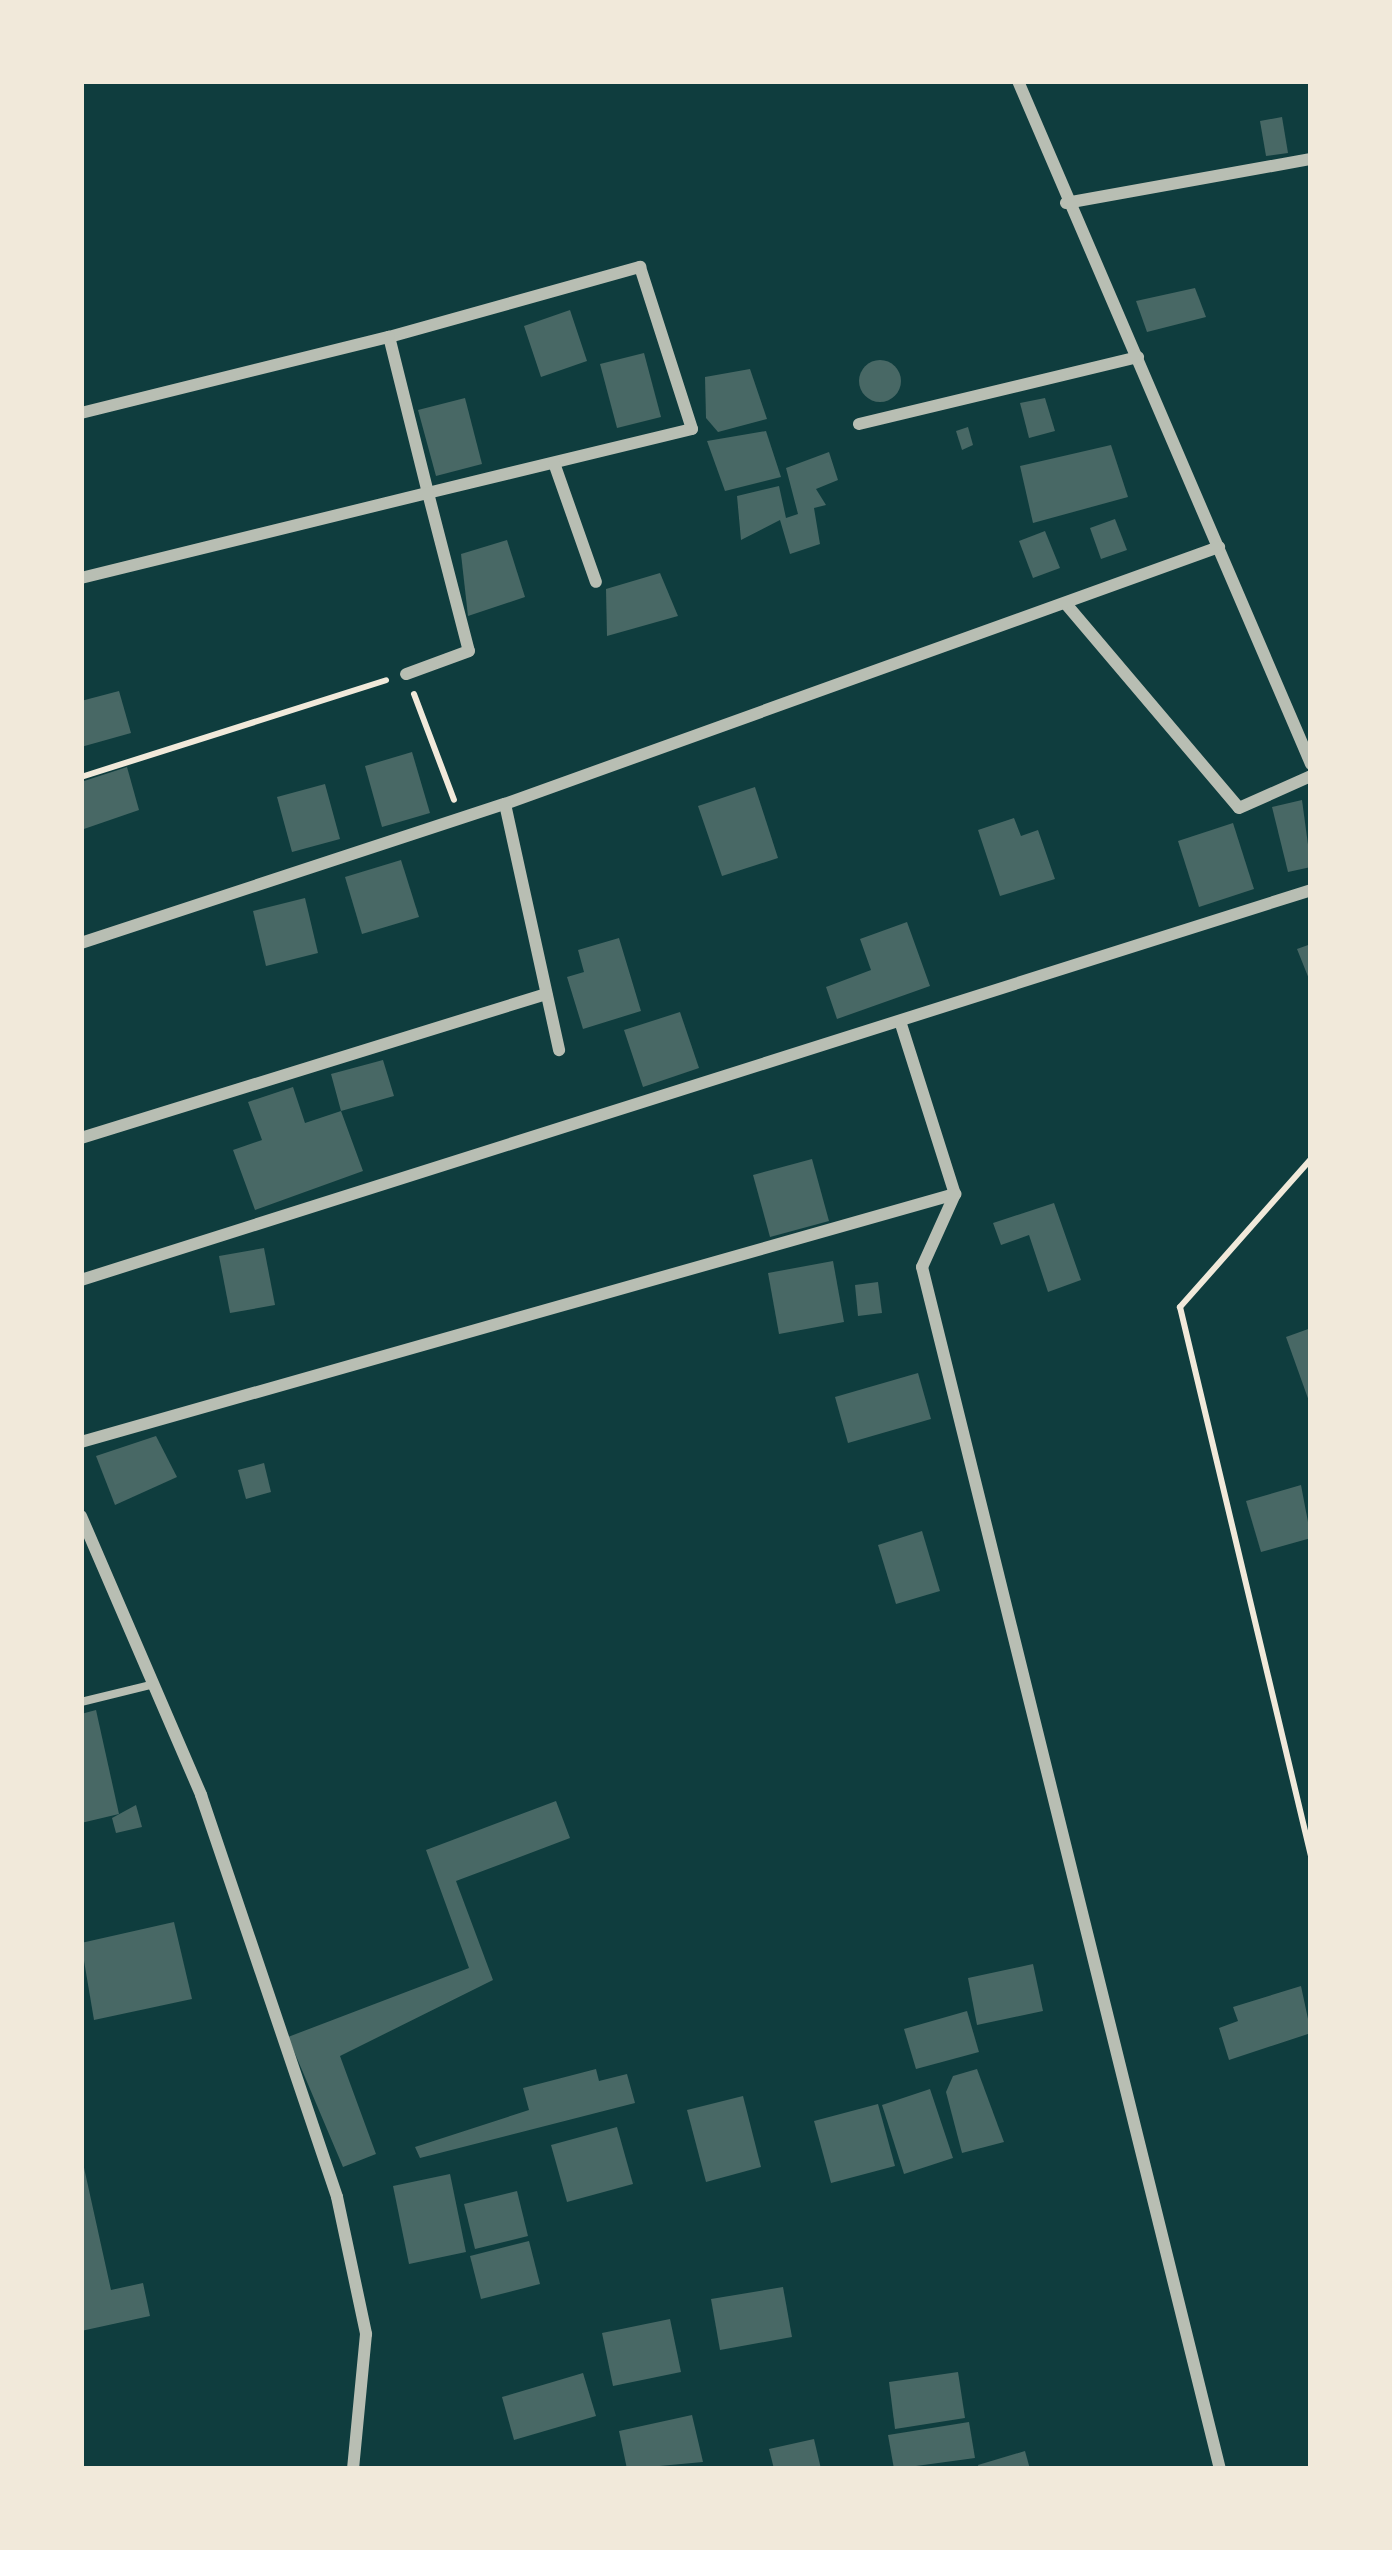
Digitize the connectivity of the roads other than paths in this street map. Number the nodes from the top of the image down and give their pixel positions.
1 (1018, 81) edge
2 (1311, 159) edge
3 (1066, 203) junction
4 (389, 337) junction
5 (1138, 357) junction
6 (81, 413) edge
7 (859, 424) dead end
8 (554, 463) junction
9 (428, 493) junction
10 (1219, 547) junction
11 (81, 578) edge
12 (596, 582) dead end
13 (1066, 604) junction
14 (406, 674) road end
15 (1311, 764) edge
16 (1311, 776) edge
17 (505, 804) junction
18 (1311, 890) edge
19 (81, 943) edge
20 (546, 994) junction
21 (900, 1021) junction
22 (559, 1050) dead end
23 (81, 1138) edge
24 (955, 1194) junction
25 (81, 1280) edge
26 (81, 1442) edge
27 (81, 1516) edge
28 (150, 1685) junction
29 (81, 1702) edge
30 (353, 2469) edge
31 (1220, 2469) edge

1 - 3 street
2 - 3 street
3 - 5 street
4 - 6 street
4 - 8 street
4 - 9 street
5 - 7 street
5 - 10 street
8 - 9 street
8 - 12 street
9 - 11 street
9 - 14 street
10 - 13 street
10 - 15 street
13 - 16 street
13 - 17 street
17 - 19 street
17 - 20 street
18 - 21 street
20 - 22 street
20 - 23 street
21 - 24 street
21 - 25 street
24 - 26 street
24 - 31 street
27 - 28 street
28 - 29 lane
28 - 30 street

